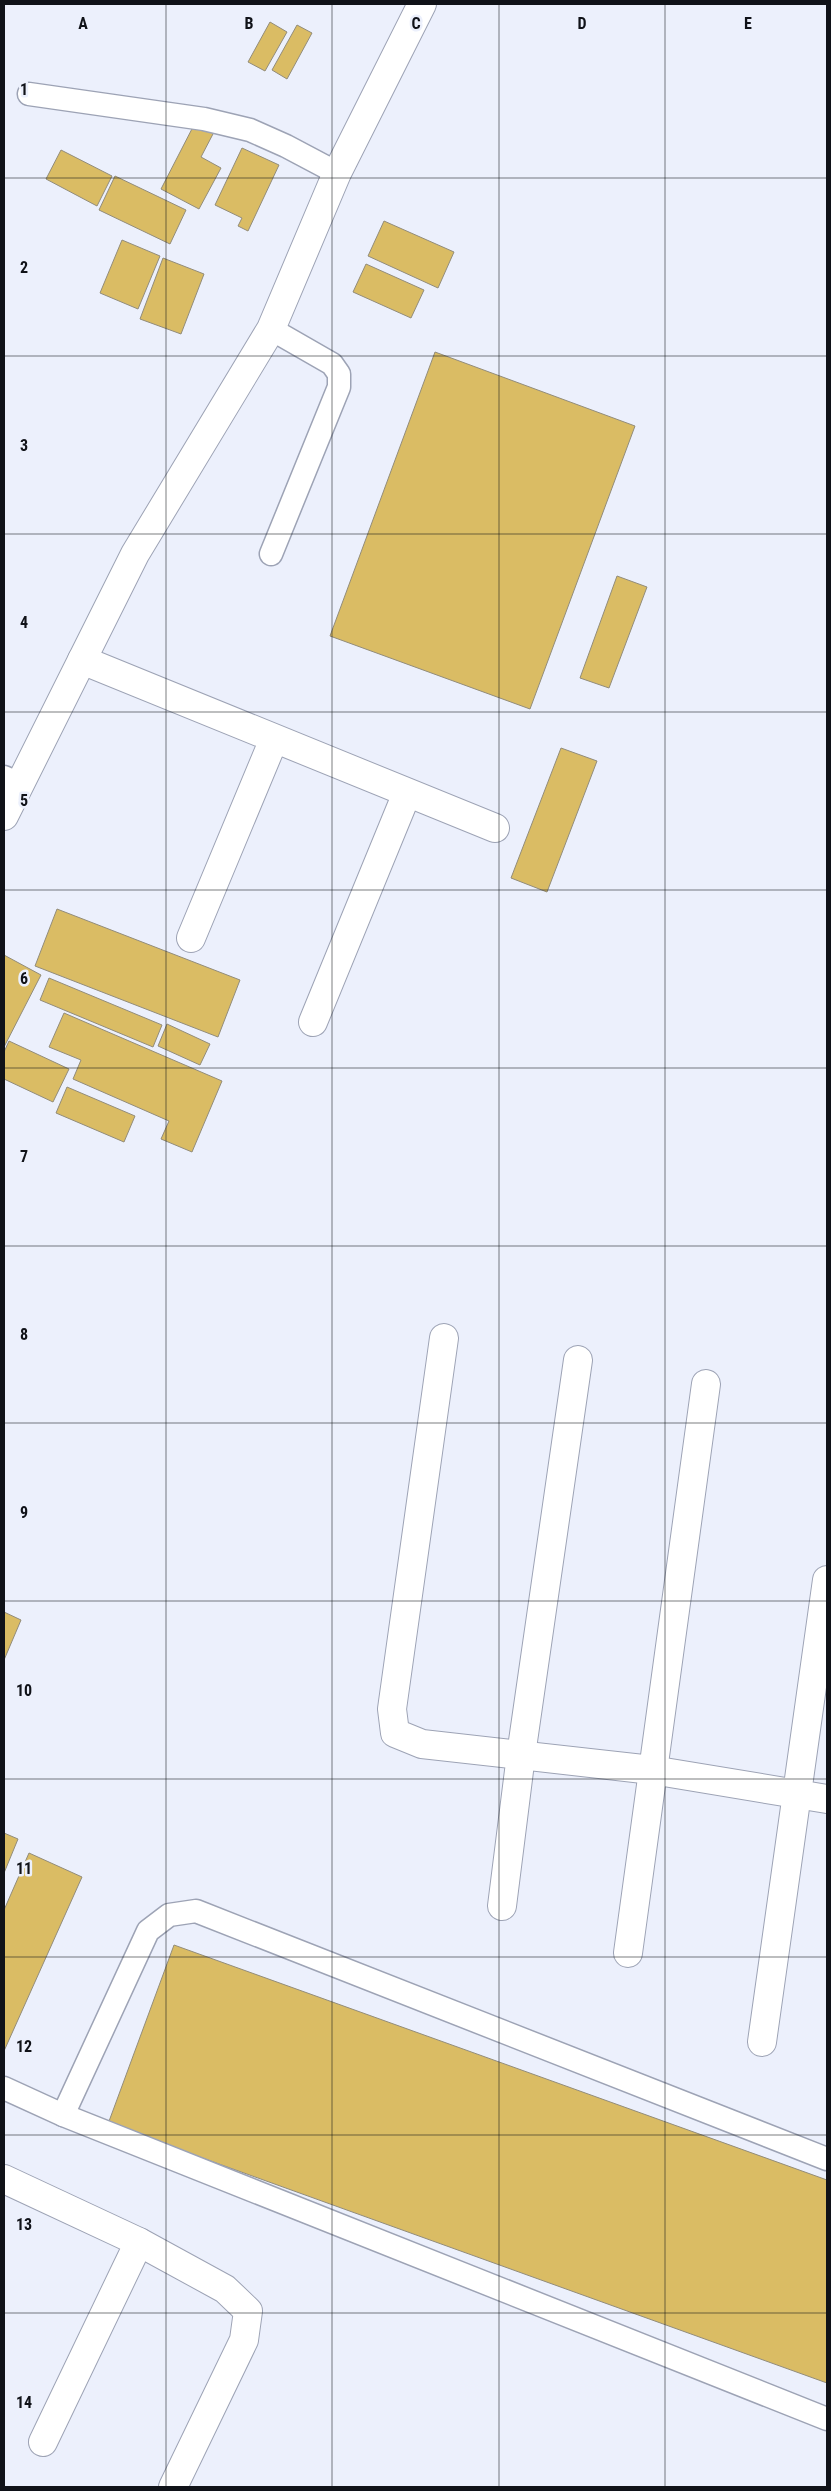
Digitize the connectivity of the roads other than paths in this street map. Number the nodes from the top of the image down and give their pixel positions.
1 (422, 4) edge
2 (29, 94) dead end
3 (337, 173) junction
4 (271, 329) junction
5 (271, 554) dead end
6 (82, 660) junction
7 (274, 739) junction
8 (12, 780) edge
9 (407, 793) junction
10 (4, 816) edge
11 (495, 828) dead end
12 (191, 938) dead end
13 (313, 1022) dead end
14 (444, 1338) dead end
15 (578, 1360) dead end
16 (706, 1384) dead end
17 (827, 1580) edge
18 (521, 1755) junction
19 (652, 1770) junction
20 (797, 1794) junction
21 (827, 1798) edge
22 (502, 1906) dead end
23 (628, 1953) dead end
24 (762, 2042) dead end
25 (4, 2088) edge
26 (63, 2115) junction
27 (827, 2158) edge
28 (6, 2187) edge
29 (138, 2242) junction
30 (827, 2419) edge
31 (42, 2442) dead end
32 (173, 2487) edge

1 - 3 street
2 - 3 lane
3 - 4 street
4 - 5 lane
4 - 6 street
6 - 7 street
6 - 8 street
7 - 9 street
7 - 12 street
8 - 10 street
9 - 11 street
9 - 13 street
14 - 18 street
15 - 18 street
16 - 19 street
17 - 20 street
18 - 19 street
18 - 22 street
19 - 20 street
19 - 23 street
20 - 21 street
20 - 24 street
25 - 26 lane
26 - 27 lane
26 - 30 lane
28 - 29 street
29 - 31 street
29 - 32 street

